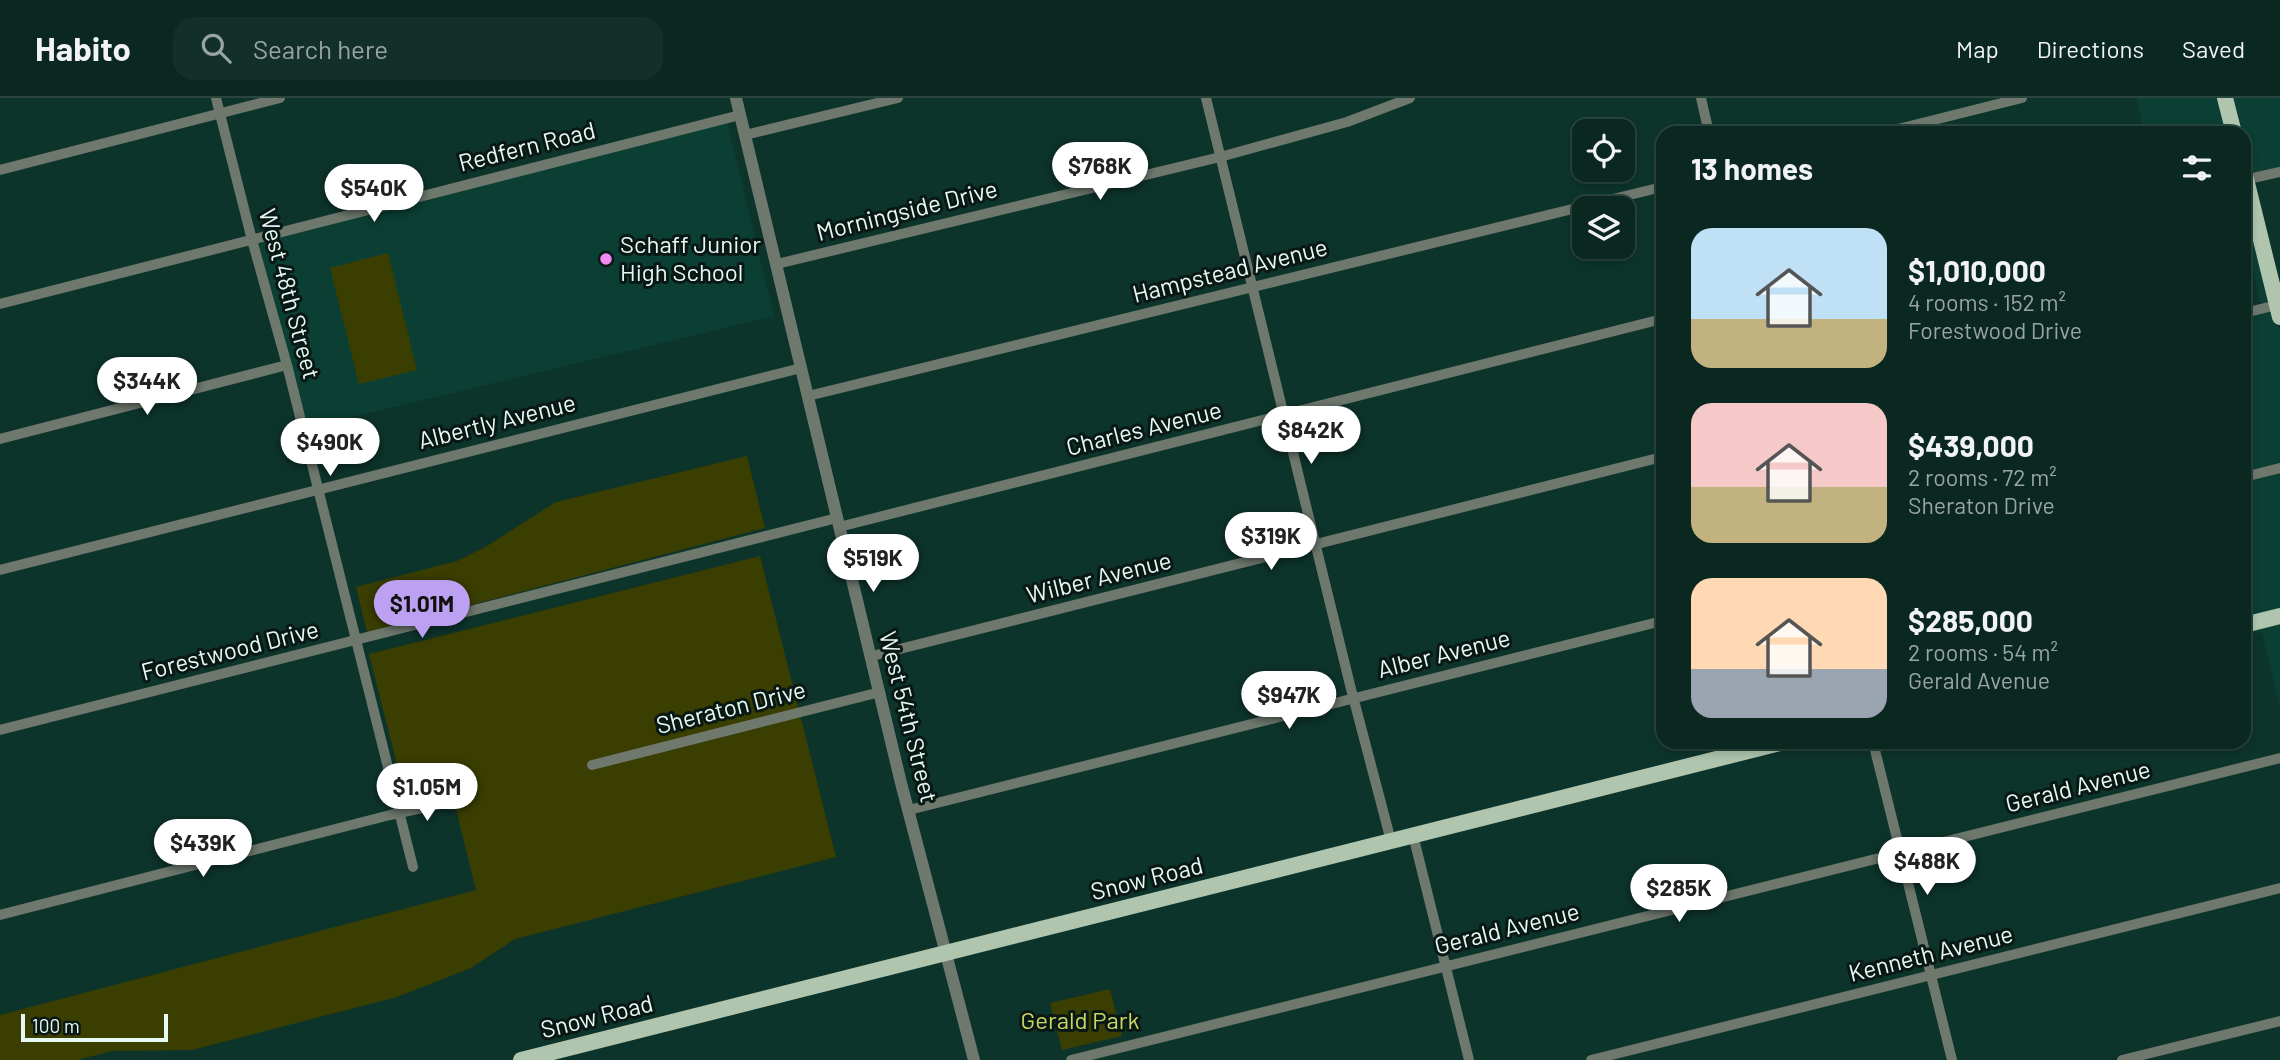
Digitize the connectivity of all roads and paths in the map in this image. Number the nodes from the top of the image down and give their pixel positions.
1 (216, 98) edge
2 (280, 98) edge
3 (736, 98) edge
4 (898, 98) edge
5 (1206, 98) edge
6 (1410, 98) edge
7 (1701, 98) edge
8 (2022, 98) edge
9 (2225, 98) edge
10 (220, 113) junction
11 (740, 115) junction
12 (1707, 126) edge
13 (1910, 126) edge
14 (2232, 126) edge
15 (745, 135) junction
16 (1220, 157) junction
17 (0, 170) edge
18 (2280, 172) edge
19 (2251, 176) edge
20 (1656, 188) edge
21 (2251, 204) edge
22 (252, 240) junction
23 (777, 264) junction
24 (1253, 286) junction
25 (0, 304) edge
26 (2279, 311) edge
27 (2251, 313) edge
28 (1656, 321) edge
29 (286, 365) junction
30 (801, 368) junction
31 (808, 396) junction
32 (1283, 415) junction
33 (0, 439) edge
34 (1656, 459) edge
35 (2280, 468) edge
36 (2251, 475) edge
37 (317, 489) junction
38 (838, 522) junction
39 (1315, 545) junction
40 (0, 570) edge
41 (2280, 616) edge
42 (1656, 623) edge
43 (2251, 623) edge
44 (355, 641) junction
45 (872, 656) junction
46 (880, 692) junction
47 (1354, 699) junction
48 (0, 730) edge
49 (1756, 749) edge
50 (1875, 749) edge
51 (2280, 758) edge
52 (593, 765) dead end
53 (449, 802) dead end
54 (909, 810) junction
55 (398, 813) junction
56 (1413, 835) junction
57 (1391, 841) junction
58 (1900, 853) junction
59 (413, 867) dead end
60 (2280, 888) edge
61 (0, 915) edge
62 (947, 953) junction
63 (1446, 966) junction
64 (1931, 975) junction
65 (2280, 1021) edge
66 (521, 1060) edge
67 (974, 1060) edge
68 (1070, 1060) edge
69 (1469, 1060) edge
70 (1591, 1060) edge
71 (1952, 1060) edge
72 (2122, 1060) edge

1 - 10 street, West 48th Street
2 - 10 street
3 - 11 street, West 54th Street
4 - 15 street
5 - 16 street
6 - 16 street, Morningside Drive
7 - 12 street
8 - 13 street
9 - 14 main road
10 - 17 street
10 - 22 street, West 48th Street
11 - 15 street, West 54th Street
11 - 22 street, Redfern Road
15 - 23 street, West 54th Street
16 - 23 street, Morningside Drive
16 - 24 street
18 - 19 street
20 - 24 street, Hampstead Avenue
21 - 26 main road
22 - 25 street, Redfern Road
22 - 29 street, West 48th Street
23 - 30 street, West 54th Street
24 - 31 street, Hampstead Avenue
24 - 32 street
26 - 27 street
28 - 32 street, Charles Avenue
29 - 33 street
29 - 37 street, West 48th Street
30 - 31 street, West 54th Street
30 - 37 street, Albertly Avenue
31 - 38 street, West 54th Street
32 - 38 street, Charles Avenue
32 - 39 street
34 - 39 street, Wilber Avenue
35 - 36 street
37 - 40 street, Albertly Avenue
37 - 44 street, West 48th Street
38 - 44 street, Forestwood Drive
38 - 45 street, West 54th Street
39 - 45 street, Wilber Avenue
39 - 47 street
41 - 43 main road
42 - 47 street, Alber Avenue
44 - 48 street, Forestwood Drive
44 - 55 street, West 48th Street
45 - 46 street, West 54th Street
46 - 52 street, Sheraton Drive
46 - 54 street, West 54th Street
47 - 54 street, Alber Avenue
47 - 57 street
49 - 56 main road, Snow Road
50 - 58 street
51 - 58 street, Gerald Avenue
53 - 55 street
54 - 62 street, West 54th Street
55 - 59 street, West 48th Street
55 - 61 street
56 - 57 main road, Snow Road
56 - 63 street
57 - 62 main road, Snow Road
58 - 63 street, Gerald Avenue
58 - 64 street
60 - 64 street, Kenneth Avenue
62 - 66 main road, Snow Road
62 - 67 street, West 54th Street
63 - 68 street, Gerald Avenue
63 - 69 street
64 - 70 street, Kenneth Avenue
64 - 71 street
65 - 72 street

